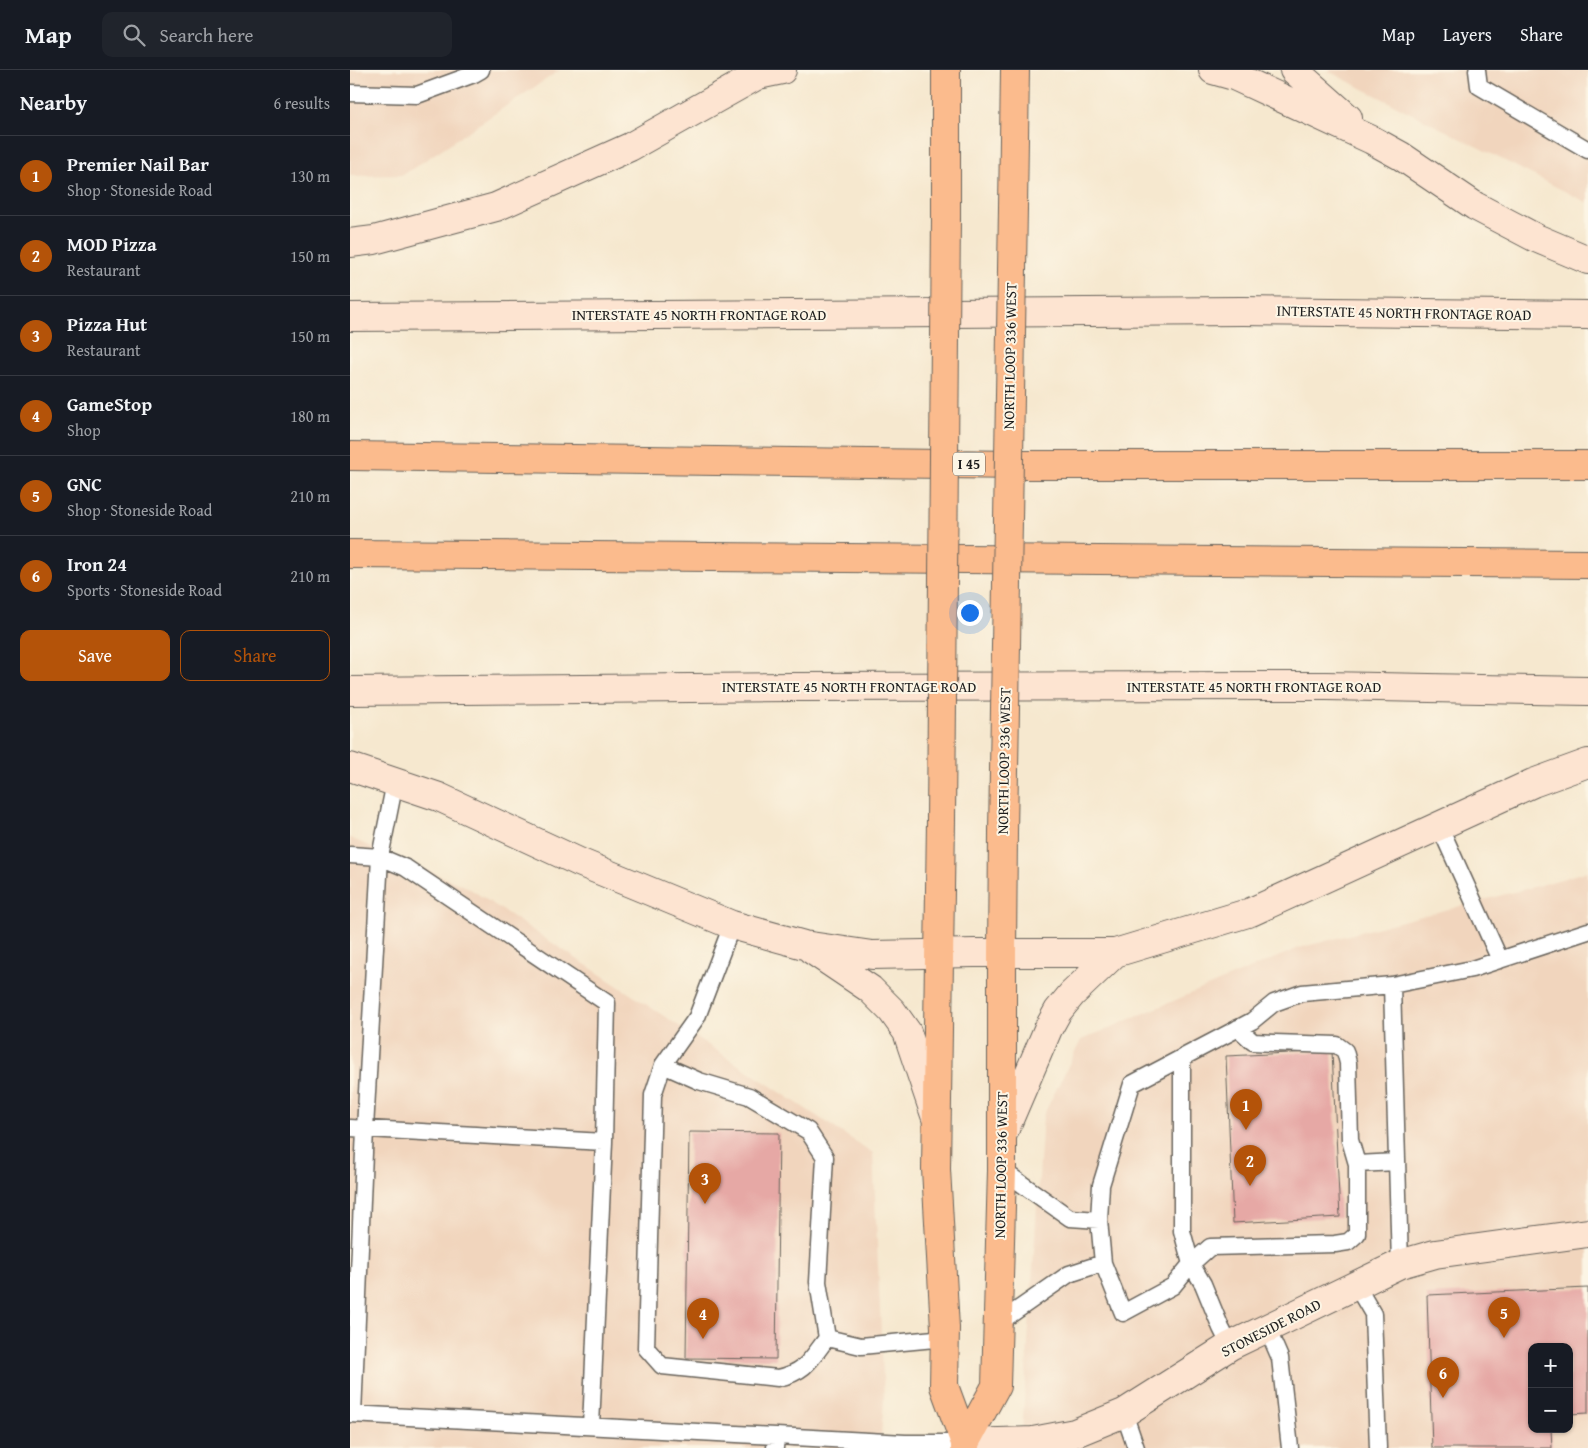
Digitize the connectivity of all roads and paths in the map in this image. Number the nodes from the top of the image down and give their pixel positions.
1 (481, 70) edge
2 (946, 70) edge
3 (1015, 70) edge
4 (1213, 70) edge
5 (1294, 70) edge
6 (1477, 70) edge
7 (769, 72) edge
8 (350, 93) edge
9 (1372, 140) junction
10 (1588, 150) edge
11 (350, 243) edge
12 (1588, 260) edge
13 (1588, 315) edge
14 (350, 316) edge
15 (350, 456) edge
16 (1588, 465) edge
17 (350, 554) edge
18 (1588, 564) edge
19 (350, 691) edge
20 (1588, 691) edge
21 (1588, 763) edge
22 (350, 766) edge
23 (395, 782) junction
24 (1439, 825) junction
25 (350, 855) edge
26 (380, 857) junction
27 (732, 925) junction
28 (1588, 931) edge
29 (804, 945) junction
30 (1002, 953) junction
31 (1115, 953) junction
32 (940, 954) junction
33 (1500, 960) junction
34 (1392, 985) junction
35 (1238, 1028) junction
36 (1182, 1058) junction
37 (663, 1065) junction
38 (937, 1120) junction
39 (357, 1128) edge
40 (1002, 1136) junction
41 (604, 1142) junction
42 (1396, 1162) junction
43 (1357, 1164) junction
44 (1002, 1170) junction
45 (1099, 1220) junction
46 (1588, 1233) edge
47 (1103, 1263) junction
48 (1191, 1264) junction
49 (1400, 1264) junction
50 (1356, 1286) junction
51 (997, 1324) junction
52 (1268, 1328) junction
53 (827, 1338) junction
54 (945, 1338) junction
55 (1230, 1346) junction
56 (352, 1414) edge
57 (1124, 1414) junction
58 (591, 1426) junction
59 (776, 1442) edge
60 (965, 1446) edge
61 (1136, 1448) edge
62 (1290, 1448) edge
63 (1378, 1448) edge

1 - 8 lane
2 - 32 main road, bridge
3 - 30 main road, NORTH LOOP 336 WEST, bridge
4 - 9 main road
5 - 9 main road
6 - 10 lane
7 - 11 main road
9 - 12 main road
13 - 14 main road, INTERSTATE 45 NORTH FRONTAGE ROAD
15 - 16 main road, I 45
17 - 18 main road
19 - 20 main road, INTERSTATE 45 NORTH FRONTAGE ROAD
21 - 24 main road
22 - 23 main road
23 - 26 lane
23 - 27 main road
24 - 31 main road
24 - 33 lane
25 - 26 lane
26 - 39 lane
26 - 41 lane
27 - 29 main road
27 - 37 lane
28 - 33 lane
29 - 32 main road
29 - 38 main road
30 - 31 main road
30 - 32 main road
30 - 40 main road, NORTH LOOP 336 WEST
31 - 40 main road
32 - 38 main road
33 - 34 lane
34 - 35 lane
34 - 42 lane
35 - 36 lane
35 - 43 lane
36 - 45 lane
36 - 48 lane
37 - 53 lane
37 - 53 lane
38 - 54 main road
39 - 41 lane
39 - 56 lane
40 - 44 main road, NORTH LOOP 336 WEST
41 - 58 lane
42 - 43 lane
42 - 49 lane
43 - 48 lane
44 - 45 lane
44 - 51 main road, NORTH LOOP 336 WEST
45 - 47 lane
46 - 49 main road, STONESIDE ROAD
47 - 48 lane
47 - 51 lane
48 - 55 lane
49 - 50 main road, STONESIDE ROAD
50 - 52 main road, STONESIDE ROAD
50 - 63 lane
51 - 60 main road, NORTH LOOP 336 WEST
52 - 55 main road, STONESIDE ROAD
52 - 62 lane
53 - 54 lane
54 - 60 main road
55 - 57 main road, STONESIDE ROAD
56 - 58 lane
57 - 60 main road, STONESIDE ROAD
57 - 61 lane
58 - 59 lane
59 - 60 lane

